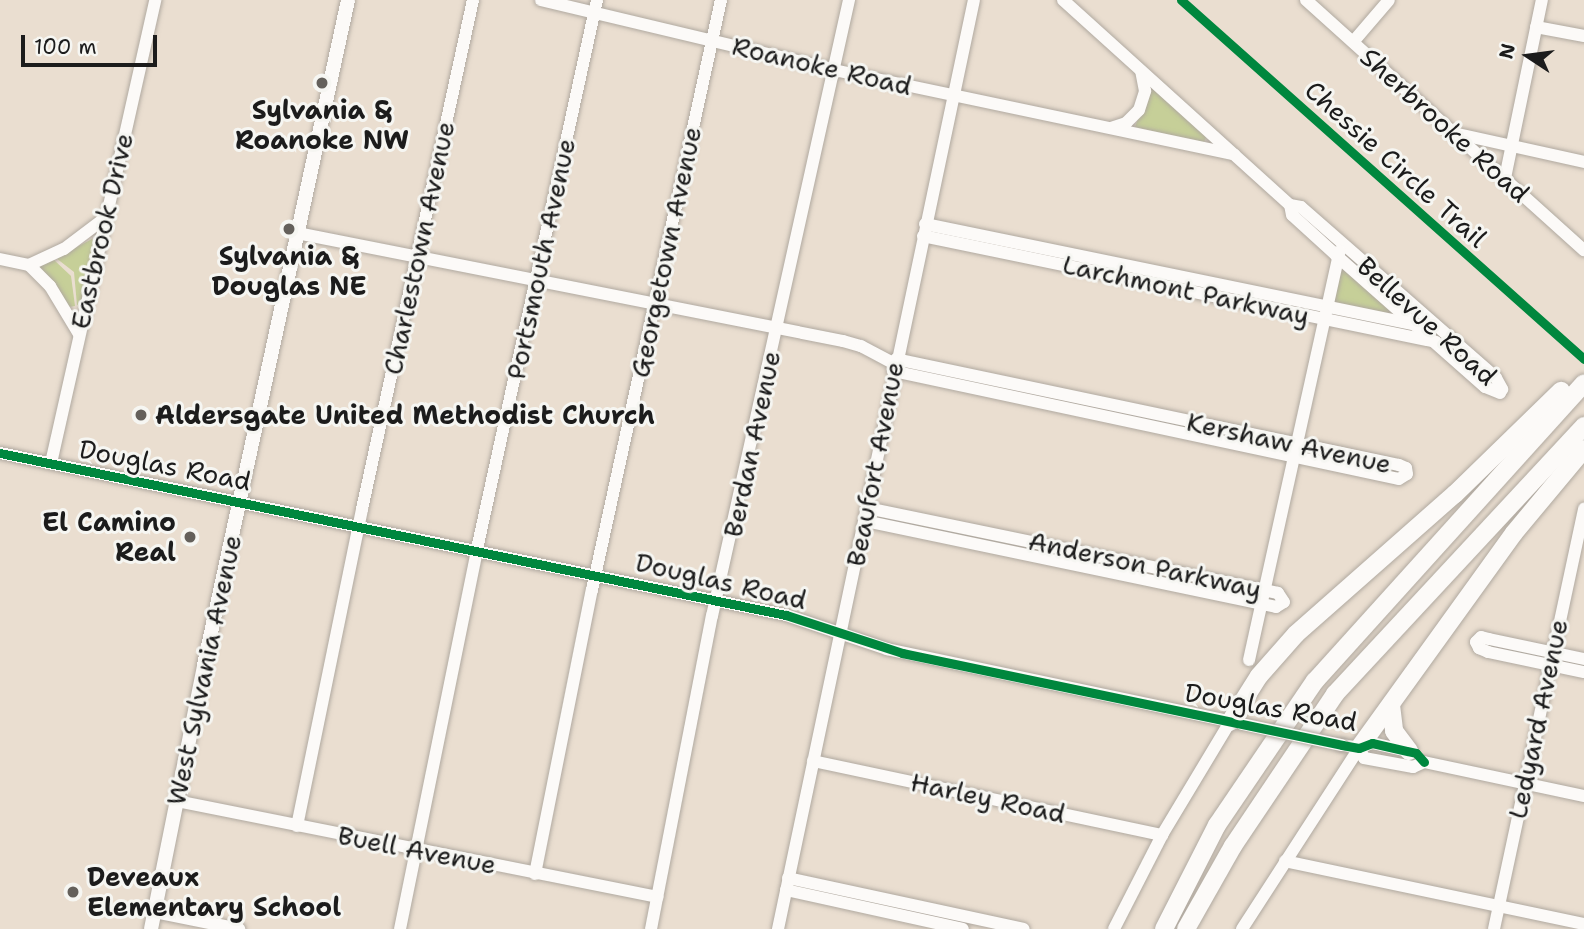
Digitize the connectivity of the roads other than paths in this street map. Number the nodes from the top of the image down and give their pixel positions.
1 (155, 0) edge
2 (348, 0) edge
3 (473, 0) edge
4 (541, 0) edge
5 (722, 0) edge
6 (849, 0) edge
7 (974, 0) edge
8 (1063, 0) edge
9 (1306, 0) edge
10 (1389, 0) edge
11 (1542, 0) edge
12 (596, 6) edge
13 (1536, 27) junction
14 (1584, 36) edge
15 (712, 41) junction
16 (1353, 41) junction
17 (834, 70) junction
18 (1141, 71) junction
19 (953, 96) junction
20 (1103, 128) junction
21 (1454, 134) junction
22 (1512, 147) junction
23 (1234, 154) junction
24 (1584, 162) edge
25 (1505, 178) junction
26 (105, 218) junction
27 (924, 230) junction
28 (297, 233) junction
29 (1340, 250) junction
30 (1584, 250) edge
31 (417, 256) junction
32 (0, 259) edge
33 (29, 265) junction
34 (536, 281) junction
35 (655, 304) junction
36 (1325, 313) junction
37 (1421, 320) junction
38 (776, 328) junction
39 (79, 334) junction
40 (1441, 338) junction
41 (895, 365) junction
42 (1584, 377) edge
43 (1584, 383) edge
44 (1584, 426) edge
45 (1584, 449) edge
46 (1295, 451) junction
47 (0, 453) edge
48 (51, 463) junction
49 (240, 502) junction
50 (866, 514) junction
51 (1583, 514) edge
52 (358, 525) junction
53 (477, 549) junction
54 (596, 575) junction
55 (1264, 590) junction
56 (718, 601) junction
57 (1261, 604) junction
58 (840, 632) junction
59 (1551, 659) junction
60 (1584, 659) edge
61 (1249, 660) dead end
62 (1584, 672) edge
63 (1391, 705) junction
64 (1236, 723) junction
65 (1351, 746) junction
66 (1409, 751) junction
67 (813, 761) junction
68 (1424, 762) junction
69 (1524, 784) junction
70 (1584, 796) edge
71 (177, 802) junction
72 (298, 826) junction
73 (1162, 835) junction
74 (415, 849) junction
75 (1285, 861) junction
76 (535, 874) junction
77 (787, 884) junction
78 (657, 897) junction
79 (1499, 906) junction
80 (155, 912) junction
81 (1584, 924) edge
82 (151, 929) edge
83 (239, 929) edge
84 (400, 929) edge
85 (650, 929) edge
86 (778, 929) edge
87 (963, 929) edge
88 (1024, 929) edge
89 (1114, 929) edge
90 (1164, 929) edge
91 (1186, 929) edge
92 (1242, 929) edge
93 (1494, 929) edge

1 - 26 street, Eastbrook Drive
2 - 28 main road, West Sylvania Avenue
3 - 31 street, Charlestown Avenue
4 - 12 street, Roanoke Road
5 - 15 street, Georgetown Avenue
6 - 17 street, Berdan Avenue
7 - 19 street, Beaufort Avenue
8 - 18 street, Bellevue Road
9 - 16 street, Sherbrooke Road
10 - 16 street
11 - 13 street
12 - 15 street, Roanoke Road
12 - 34 street, Portsmouth Avenue
13 - 14 street
13 - 22 street
15 - 17 street, Roanoke Road
15 - 35 street, Georgetown Avenue
16 - 21 street, Sherbrooke Road
17 - 19 street, Roanoke Road
17 - 38 street, Berdan Avenue
18 - 20 street
18 - 23 street, Bellevue Road
19 - 20 street, Roanoke Road
19 - 27 street, Beaufort Avenue
20 - 23 street, Roanoke Road
21 - 22 street
21 - 25 street, Sherbrooke Road
22 - 24 street
22 - 25 street
23 - 29 street, Bellevue Road
25 - 30 street, Sherbrooke Road
26 - 33 street
26 - 39 street, Eastbrook Drive
27 - 36 street, Larchmont Parkway
27 - 41 street, Beaufort Avenue
28 - 31 street, Kershaw Avenue
28 - 49 main road, West Sylvania Avenue
29 - 36 street
29 - 37 street, Bellevue Road
31 - 34 street, Kershaw Avenue
31 - 52 street, Charlestown Avenue
32 - 33 street
33 - 39 street
34 - 35 street, Kershaw Avenue
34 - 53 street, Portsmouth Avenue
35 - 38 street, Kershaw Avenue
35 - 54 street, Georgetown Avenue
36 - 37 street, Larchmont Parkway
36 - 40 street, Larchmont Parkway
36 - 46 street
37 - 40 street, Bellevue Road
38 - 41 street, Kershaw Avenue
38 - 56 street, Berdan Avenue
39 - 48 street, Eastbrook Drive
40 - 40 street, Bellevue Road
41 - 46 street, Kershaw Avenue
41 - 50 street, Beaufort Avenue
42 - 64 highway
43 - 90 highway
44 - 91 highway
45 - 63 highway
46 - 46 street, Kershaw Avenue
46 - 55 street
47 - 48 street, Douglas Road
48 - 49 street, Douglas Road
49 - 52 street, Douglas Road
49 - 71 main road, West Sylvania Avenue
50 - 55 street, Anderson Parkway
50 - 57 street, Anderson Parkway
50 - 58 street, Beaufort Avenue
51 - 59 street, Ledyard Avenue
52 - 53 street, Douglas Road
52 - 72 street, Charlestown Avenue
53 - 54 street, Douglas Road
53 - 74 street, Portsmouth Avenue
54 - 56 street, Douglas Road
54 - 76 street, Georgetown Avenue
55 - 57 street
55 - 57 street, Anderson Parkway
56 - 58 street, Douglas Road
56 - 78 street, Berdan Avenue
57 - 61 street
58 - 64 street, Douglas Road
58 - 67 street, Beaufort Avenue
59 - 59 street
59 - 60 street
59 - 62 street
59 - 69 street, Ledyard Avenue
63 - 65 highway
63 - 66 highway
64 - 65 street, Douglas Road, bridge
64 - 73 street
65 - 66 street, Douglas Road
65 - 68 street, Douglas Road
65 - 75 street
66 - 68 street, Douglas Road
67 - 73 street, Harley Road
67 - 77 street, Beaufort Avenue
68 - 69 street, Douglas Road
69 - 70 street, Douglas Road
69 - 79 street, Ledyard Avenue
71 - 72 street, Buell Avenue
71 - 80 main road, West Sylvania Avenue
72 - 74 street, Buell Avenue
73 - 89 street
74 - 76 street, Buell Avenue
74 - 84 street, Portsmouth Avenue
75 - 79 street
75 - 92 street
76 - 78 street, Buell Avenue
77 - 86 street, Beaufort Avenue
77 - 87 street
77 - 88 street
78 - 85 street, Berdan Avenue
79 - 81 street
79 - 93 street, Ledyard Avenue
80 - 82 main road, West Sylvania Avenue
80 - 83 street

